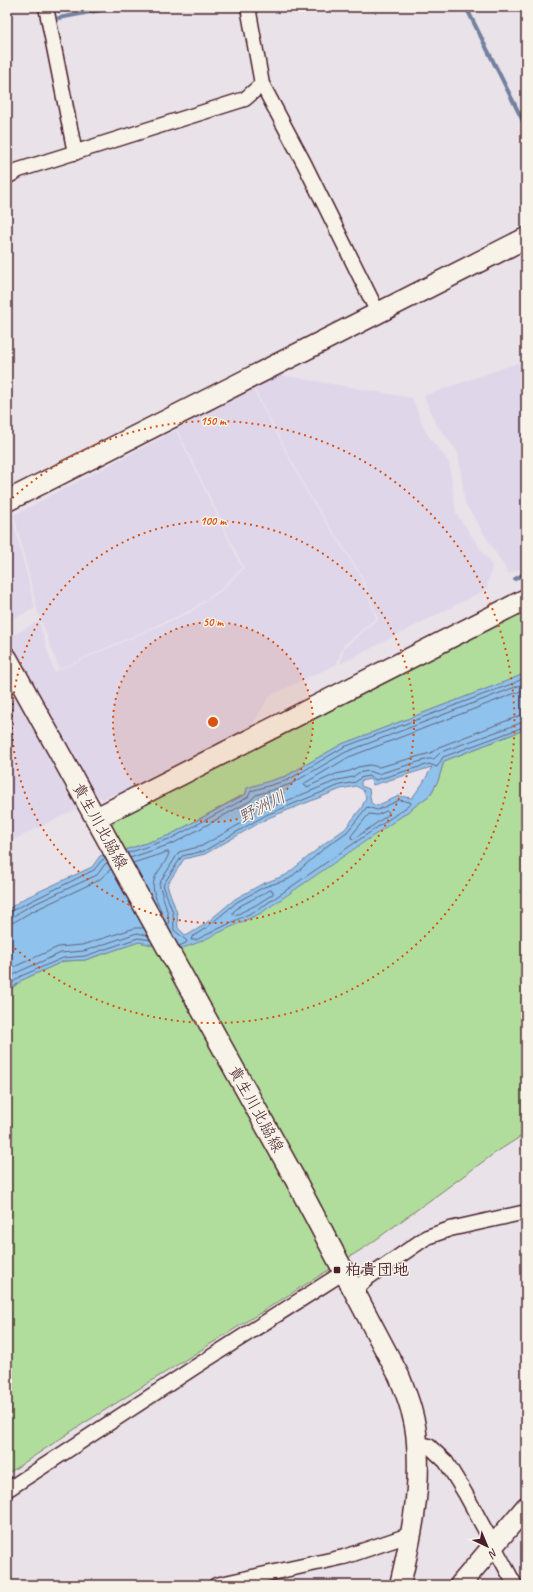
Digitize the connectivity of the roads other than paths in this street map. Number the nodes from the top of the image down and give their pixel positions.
1 (46, 7) edge
2 (248, 7) edge
3 (262, 84) junction
4 (75, 153) junction
5 (7, 177) edge
6 (526, 238) edge
7 (378, 313) junction
8 (7, 501) edge
9 (526, 599) edge
10 (7, 658) edge
11 (100, 825) junction
12 (526, 1212) edge
13 (344, 1272) junction
14 (354, 1291) junction
15 (417, 1443) junction
16 (7, 1490) edge
17 (526, 1507) edge
18 (412, 1534) junction
19 (494, 1545) junction
20 (216, 1585) edge
21 (400, 1585) edge
22 (460, 1585) edge
23 (515, 1585) edge

1 - 4 street
2 - 3 street
3 - 4 street
3 - 7 street
4 - 5 street
6 - 7 street
7 - 8 street
9 - 11 street
10 - 11 street, 貴生川北脇線
11 - 13 street, 貴生川北脇線
12 - 14 street
13 - 14 street, 貴生川北脇線
13 - 16 street
14 - 15 street, 貴生川北脇線
15 - 18 street, 貴生川北脇線
15 - 19 street
17 - 19 street
18 - 20 street
18 - 21 street, 貴生川北脇線
19 - 22 street
19 - 23 street

